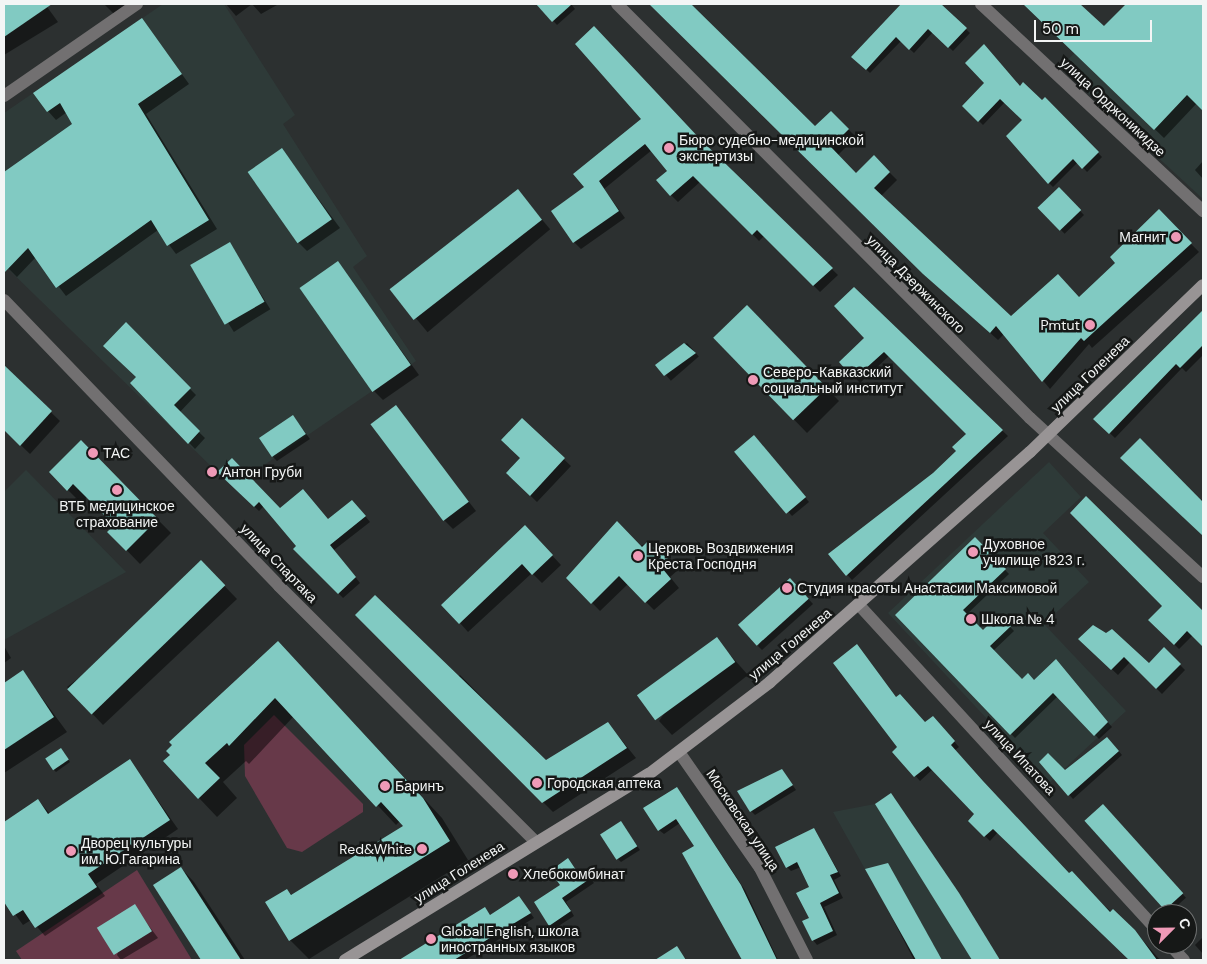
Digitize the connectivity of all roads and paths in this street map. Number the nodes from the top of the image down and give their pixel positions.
1 (137, 4) edge
2 (617, 4) edge
3 (981, 4) edge
4 (4, 96) edge
5 (1203, 211) edge
6 (1203, 285) edge
7 (4, 300) edge
8 (1048, 435) junction
9 (1203, 577) edge
10 (859, 605) junction
11 (679, 752) junction
12 (536, 842) junction
13 (1147, 919) edge
14 (345, 960) edge
15 (807, 960) edge

1 - 4 street
2 - 8 street, улица Дзержинского
3 - 5 street, улица Орджоникидзе
6 - 8 main road, улица Голенева
7 - 12 street, улица Спартака
8 - 9 street, улица Дзержинского
8 - 10 main road, улица Голенева
10 - 11 main road, улица Голенева
10 - 13 street, улица Ипатова
11 - 12 main road, улица Голенева
11 - 15 street, Московская улица
12 - 14 main road, улица Голенева

